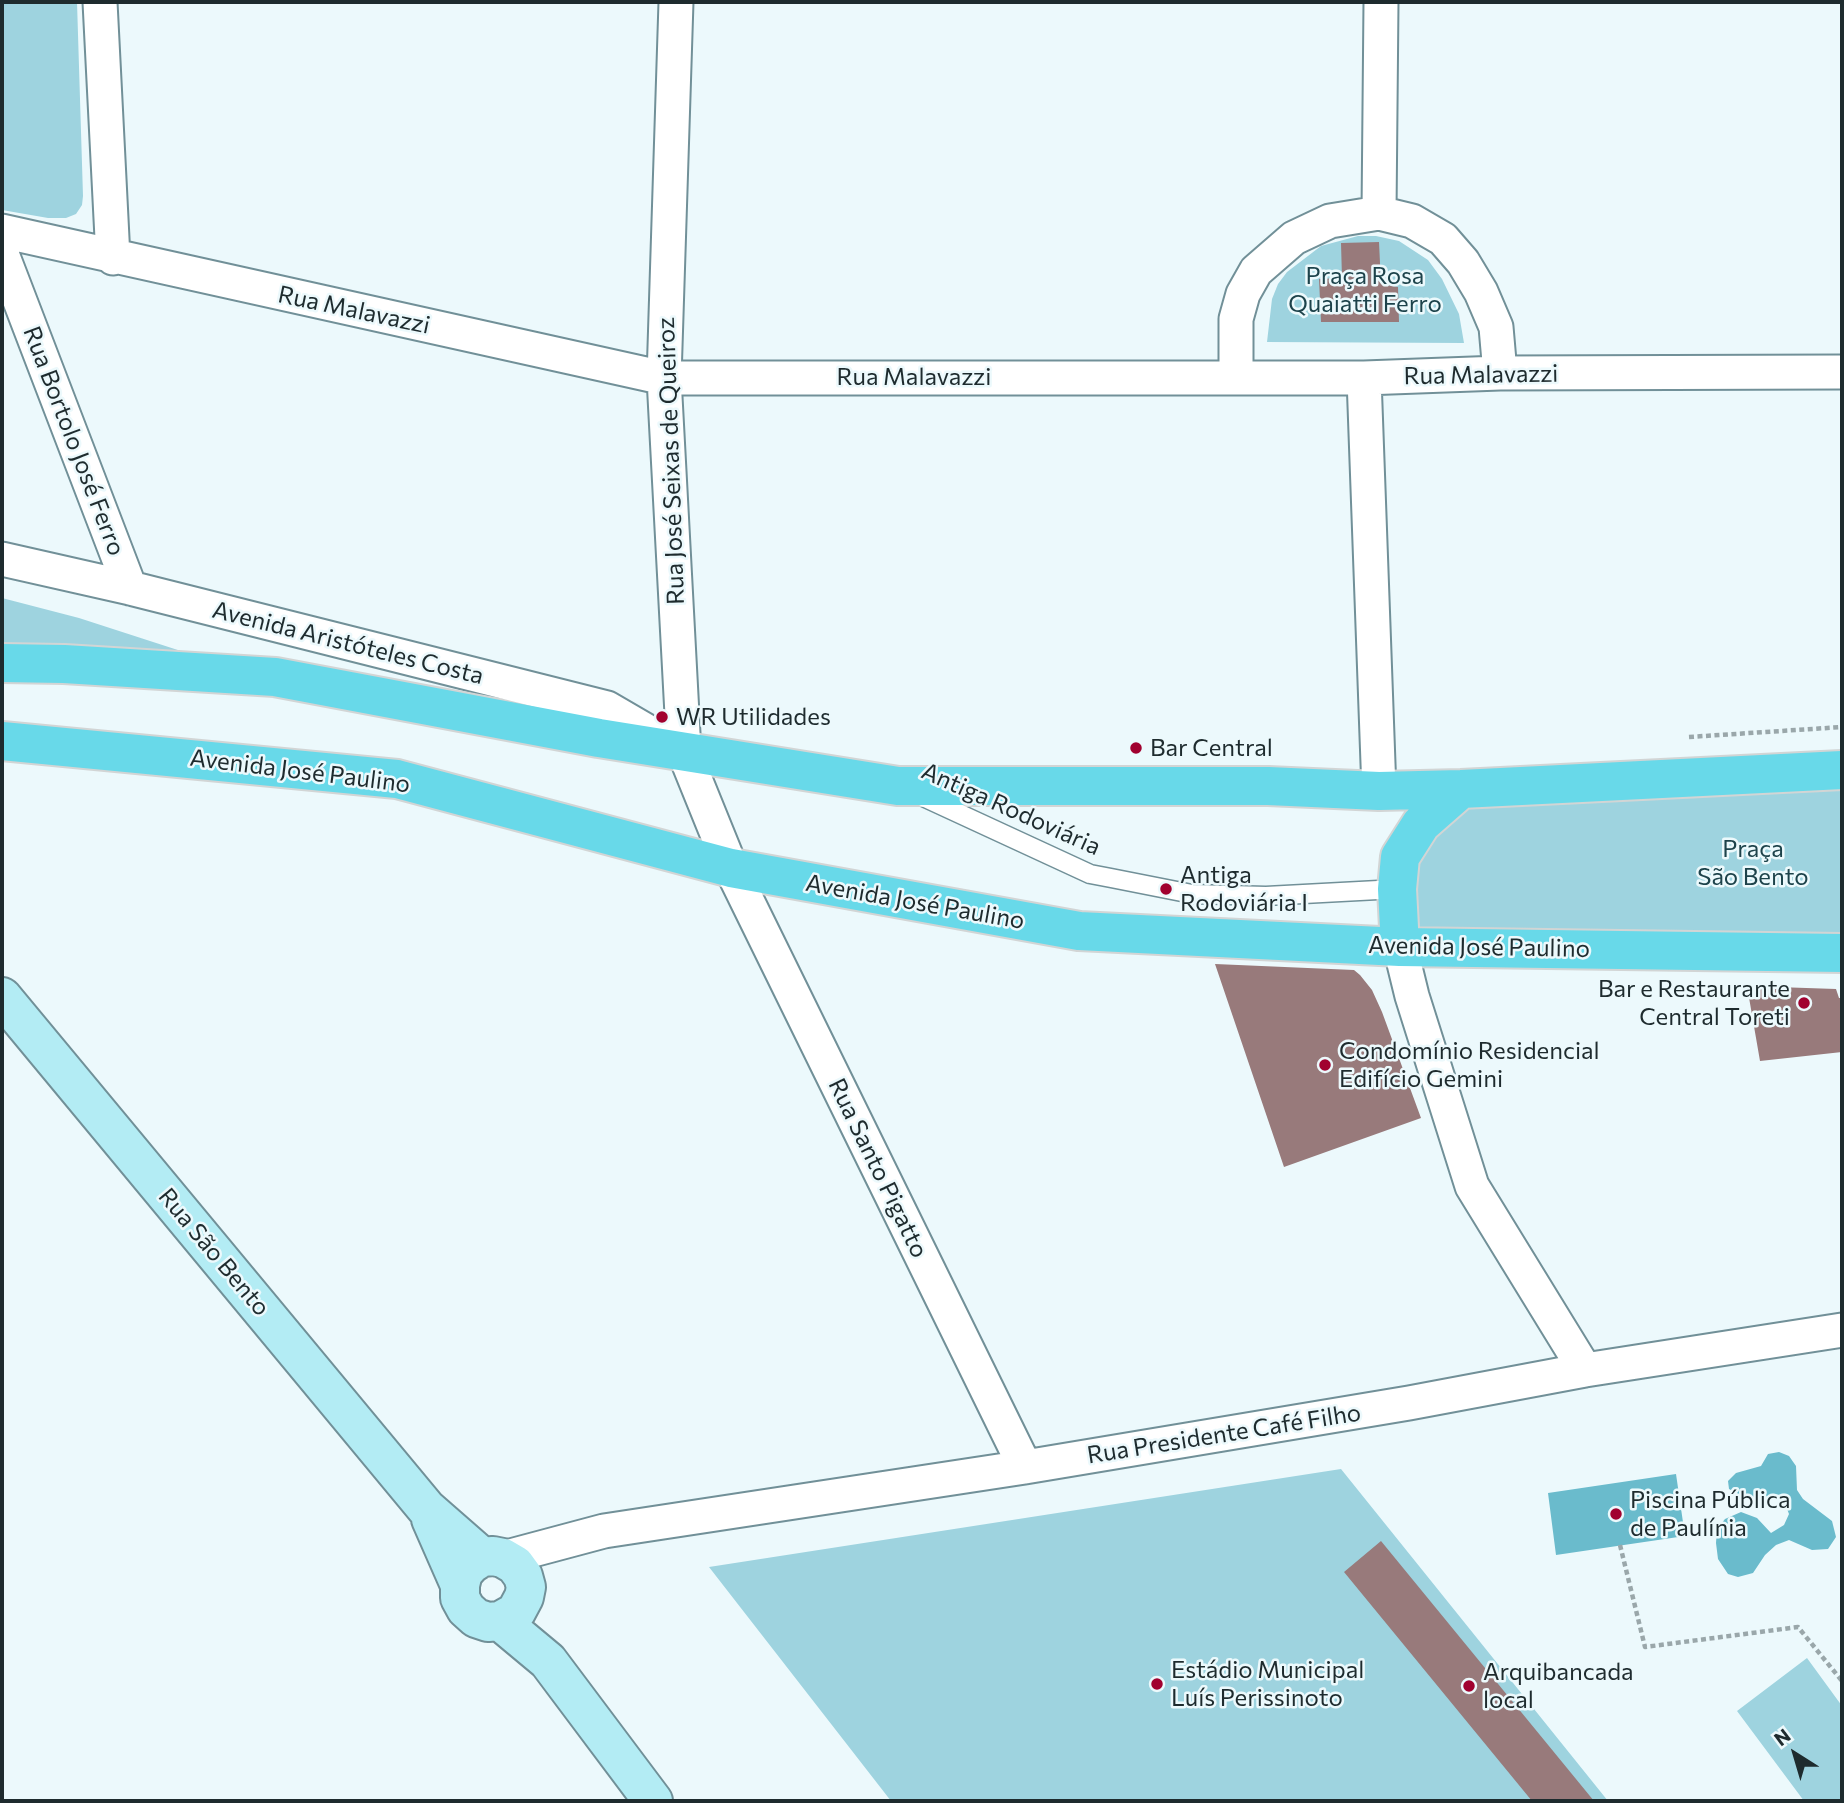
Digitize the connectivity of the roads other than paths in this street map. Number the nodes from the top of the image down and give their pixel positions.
1 (100, 2) edge
2 (676, 2) edge
3 (1381, 2) edge
4 (1379, 213) junction
5 (2, 231) edge
6 (2, 254) edge
7 (113, 258) junction
8 (1842, 372) edge
9 (1500, 373) junction
10 (1236, 377) junction
11 (1364, 377) junction
12 (664, 378) junction
13 (2, 559) edge
14 (130, 588) junction
15 (2, 663) edge
16 (2, 741) edge
17 (684, 752) junction
18 (1842, 770) edge
19 (898, 786) junction
20 (1461, 789) junction
21 (1379, 791) junction
22 (731, 869) junction
23 (1397, 890) junction
24 (1400, 947) junction
25 (1842, 953) edge
26 (2, 997) edge
27 (1842, 1330) edge
28 (1585, 1370) junction
29 (1025, 1468) junction
30 (499, 1582) junction
31 (653, 1801) edge

1 - 7 street
2 - 12 street, Rua José Seixas de Queiroz
3 - 4 street
4 - 9 street
4 - 10 street
5 - 7 street, Rua Malavazzi
6 - 14 street, Rua Bortolo José Ferro
7 - 12 street, Rua Malavazzi
8 - 9 street, Rua Malavazzi
9 - 11 street, Rua Malavazzi
10 - 11 street, Rua Malavazzi
10 - 12 street, Rua Malavazzi
11 - 21 street
12 - 17 street, Rua José Seixas de Queiroz
13 - 14 street, Avenida Aristóteles Costa
14 - 17 street, Avenida Aristóteles Costa
15 - 17 main road
16 - 22 main road, Avenida José Paulino
17 - 19 main road
17 - 22 street, Rua José Seixas de Queiroz
18 - 20 main road
19 - 21 main road
19 - 23 lane, Antiga Rodoviária
20 - 21 main road
20 - 23 main road
22 - 24 main road, Avenida José Paulino
22 - 29 street, Rua Santo Pigatto
23 - 24 main road
24 - 25 main road, Avenida José Paulino
24 - 28 street
26 - 30 main road, Rua São Bento
27 - 28 street, Rua Presidente Café Filho
28 - 29 street, Rua Presidente Café Filho
29 - 30 street, Rua Presidente Café Filho
30 - 31 main road, Rua São Bento

